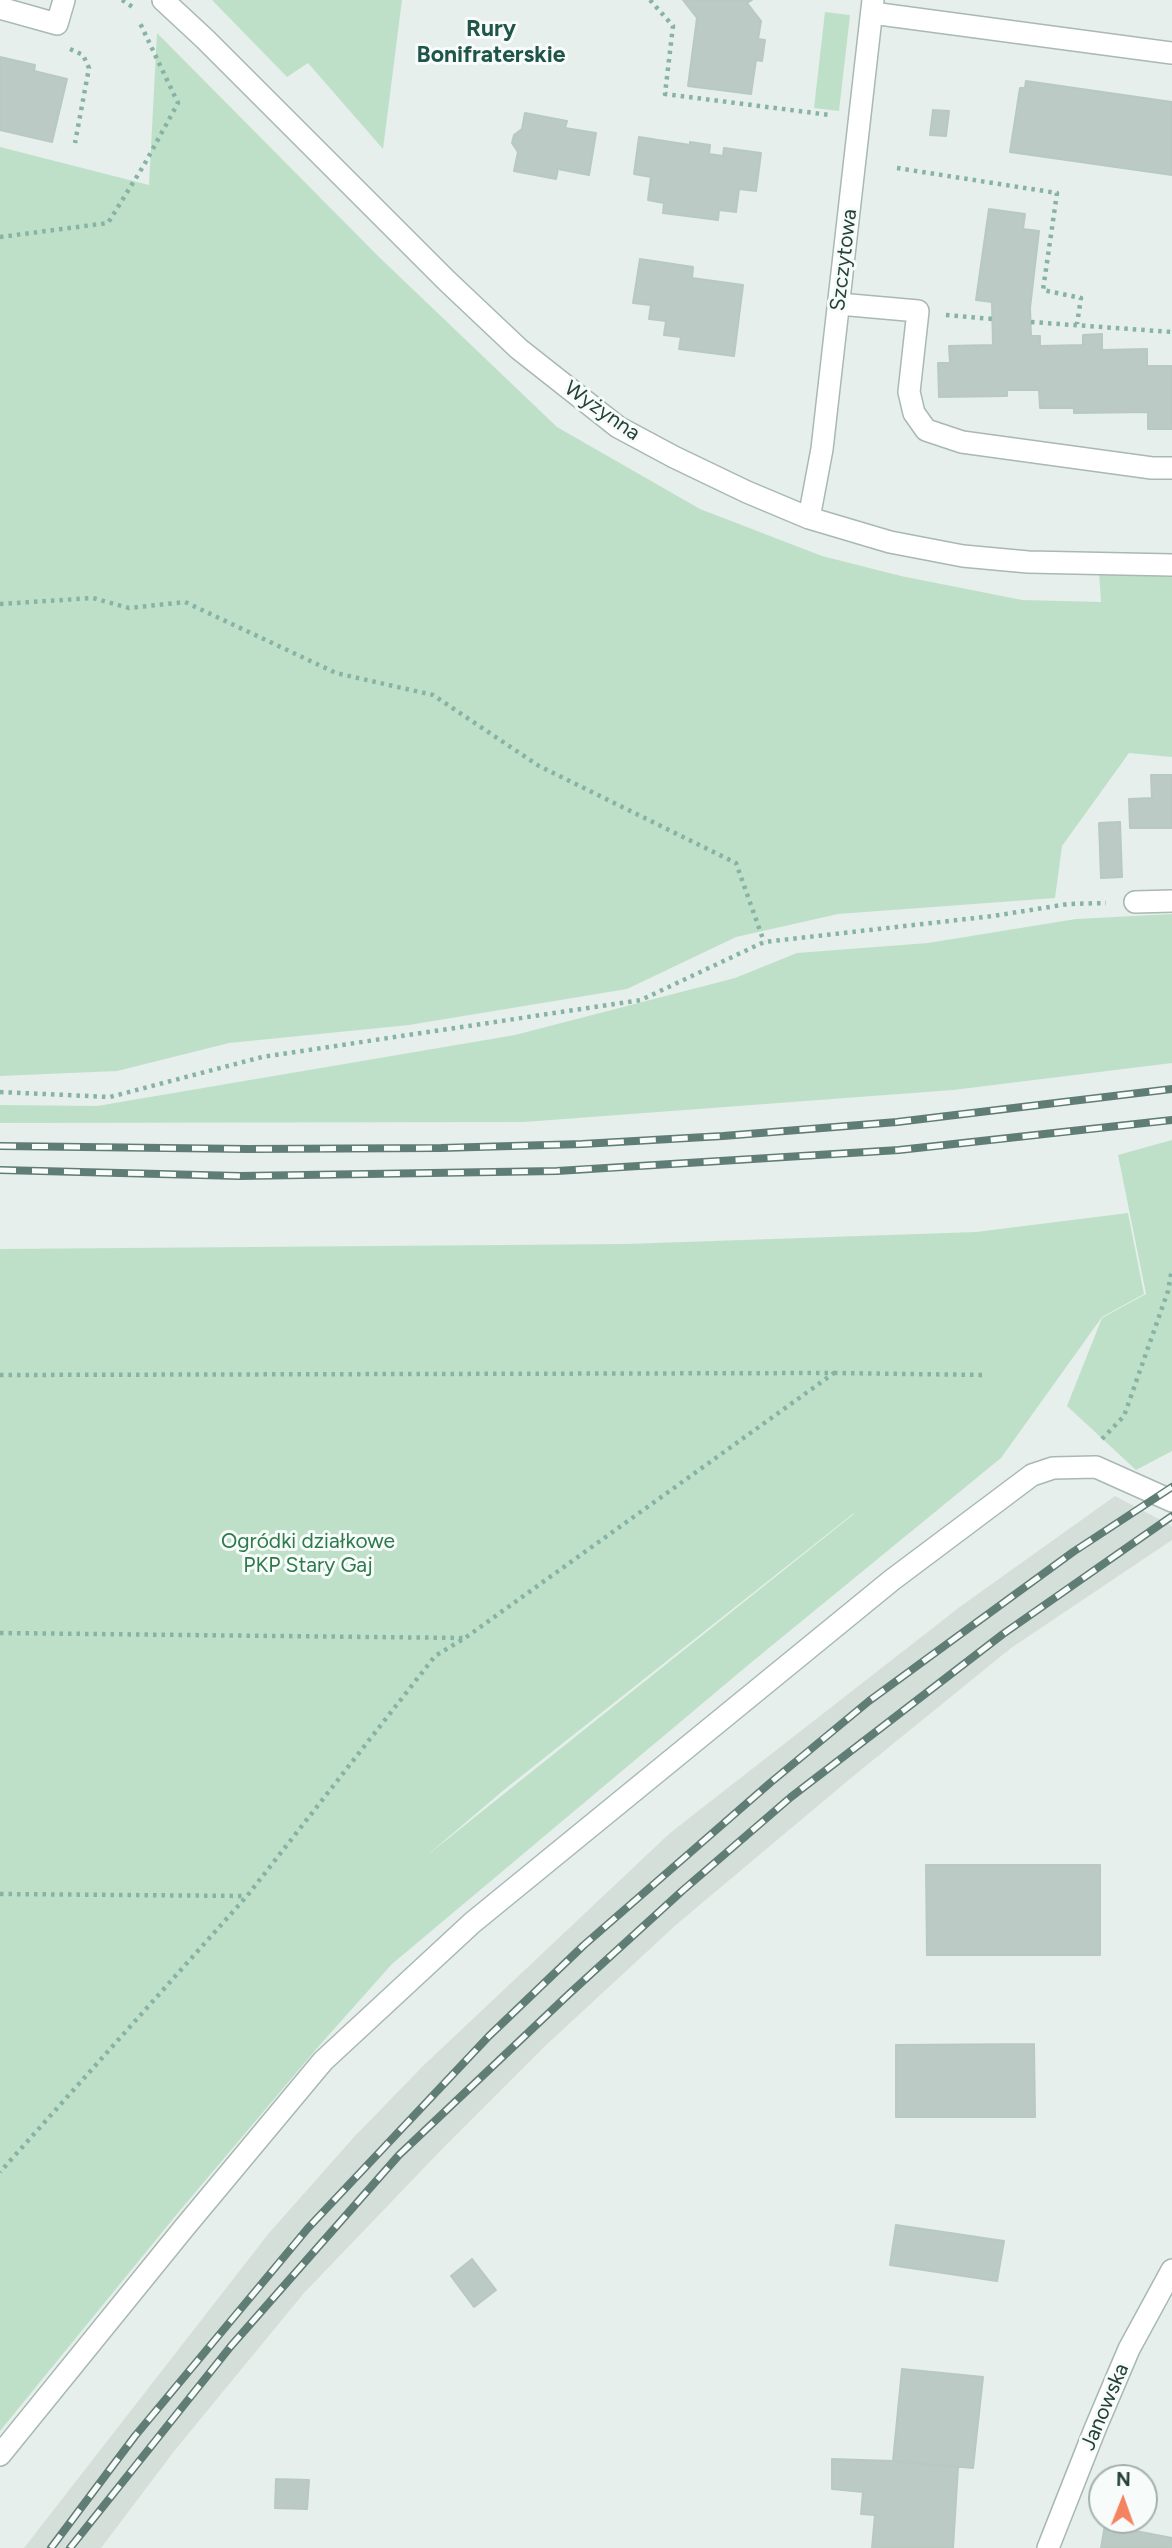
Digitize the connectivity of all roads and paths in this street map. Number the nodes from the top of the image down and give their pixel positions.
1 (64, 0) edge
2 (122, 0) edge
3 (163, 0) edge
4 (650, 0) edge
5 (873, 6) edge
6 (0, 8) edge
7 (65, 47) dead end
8 (1172, 53) edge
9 (838, 116) dead end
10 (75, 143) dead end
11 (897, 168) dead end
12 (0, 237) edge
13 (839, 304) junction
14 (918, 311) junction
15 (993, 319) dead end
16 (1031, 322) dead end
17 (1077, 324) junction
18 (1172, 332) edge
19 (1172, 468) edge
20 (809, 518) junction
21 (1172, 565) edge
22 (0, 604) edge
23 (1172, 901) edge
24 (1135, 902) joint
25 (764, 942) junction
26 (0, 1092) edge
27 (1172, 1269) edge
28 (834, 1373) junction
29 (0, 1375) edge
30 (985, 1375) dead end
31 (1074, 1467) junction
32 (1172, 1501) edge
33 (0, 1633) edge
34 (464, 1638) junction
35 (0, 1894) edge
36 (247, 1896) junction
37 (0, 2172) edge
38 (1172, 2270) edge
39 (0, 2455) edge
40 (1048, 2548) edge

1 - 6 street
2 - 12 path
3 - 20 street, Wyżynna
4 - 9 path
5 - 8 street
5 - 13 street, Szczytowa
7 - 10 path
11 - 17 path
13 - 14 street
13 - 20 street, Szczytowa
14 - 15 path
14 - 19 street
16 - 17 path
17 - 18 path
20 - 21 street, Wyżynna
22 - 25 path
23 - 24 street
24 - 25 path
25 - 26 path
27 - 31 path
28 - 29 path
28 - 30 path
28 - 34 path
31 - 32 street
31 - 39 street
33 - 34 path
34 - 36 path
35 - 36 path
36 - 37 path
38 - 40 street, Janowska

